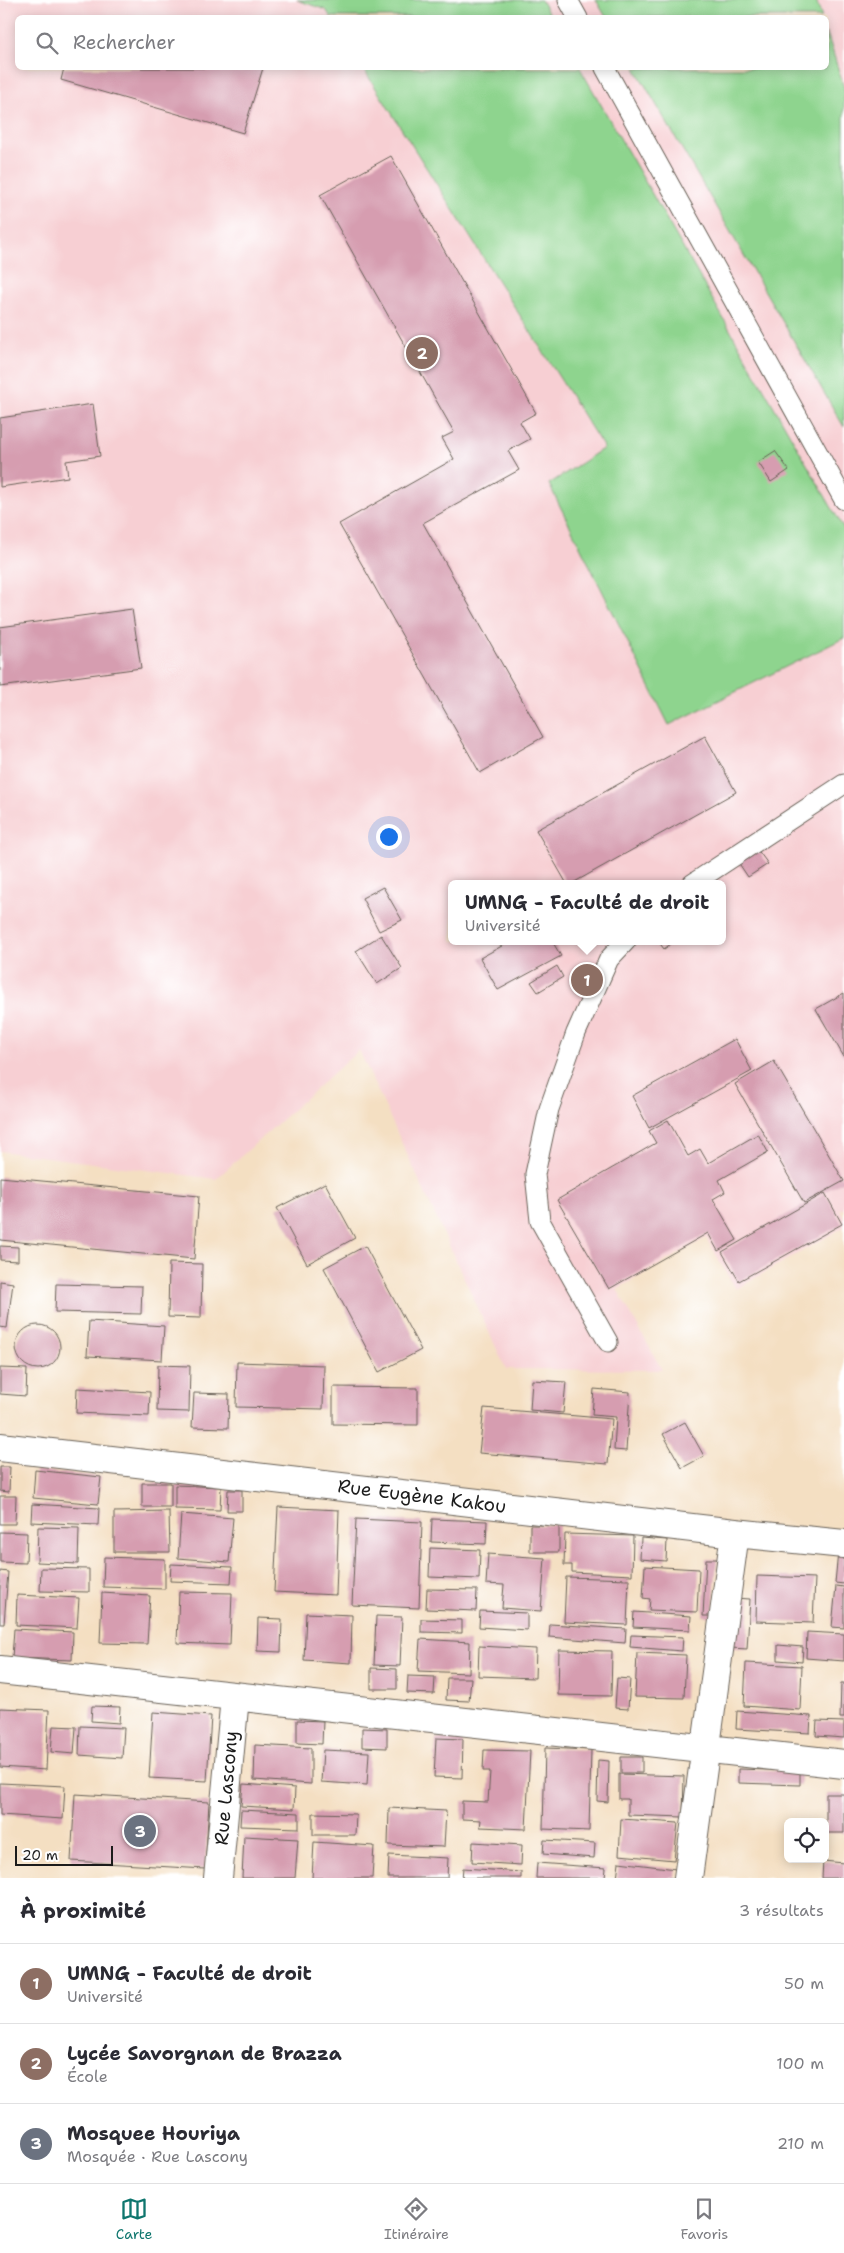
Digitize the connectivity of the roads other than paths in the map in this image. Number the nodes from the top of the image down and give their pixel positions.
1 (568, 0) edge
2 (576, 15) edge
3 (607, 70) edge
4 (844, 500) edge
5 (844, 784) edge
6 (698, 880) edge
7 (622, 945) edge
8 (608, 1342) dead end
9 (0, 1447) edge
10 (734, 1533) junction
11 (844, 1544) edge
12 (0, 1670) edge
13 (235, 1697) junction
14 (706, 1748) junction
15 (844, 1764) edge
16 (218, 1878) edge
17 (688, 1878) edge

1 - 2 lane
3 - 4 lane
5 - 6 lane
7 - 8 lane
9 - 10 street, Rue Eugène Kakou
10 - 11 street, Rue Eugène Kakou
10 - 14 street
12 - 13 street
13 - 14 street
13 - 16 street, Rue Lascony
14 - 15 street
14 - 17 street

